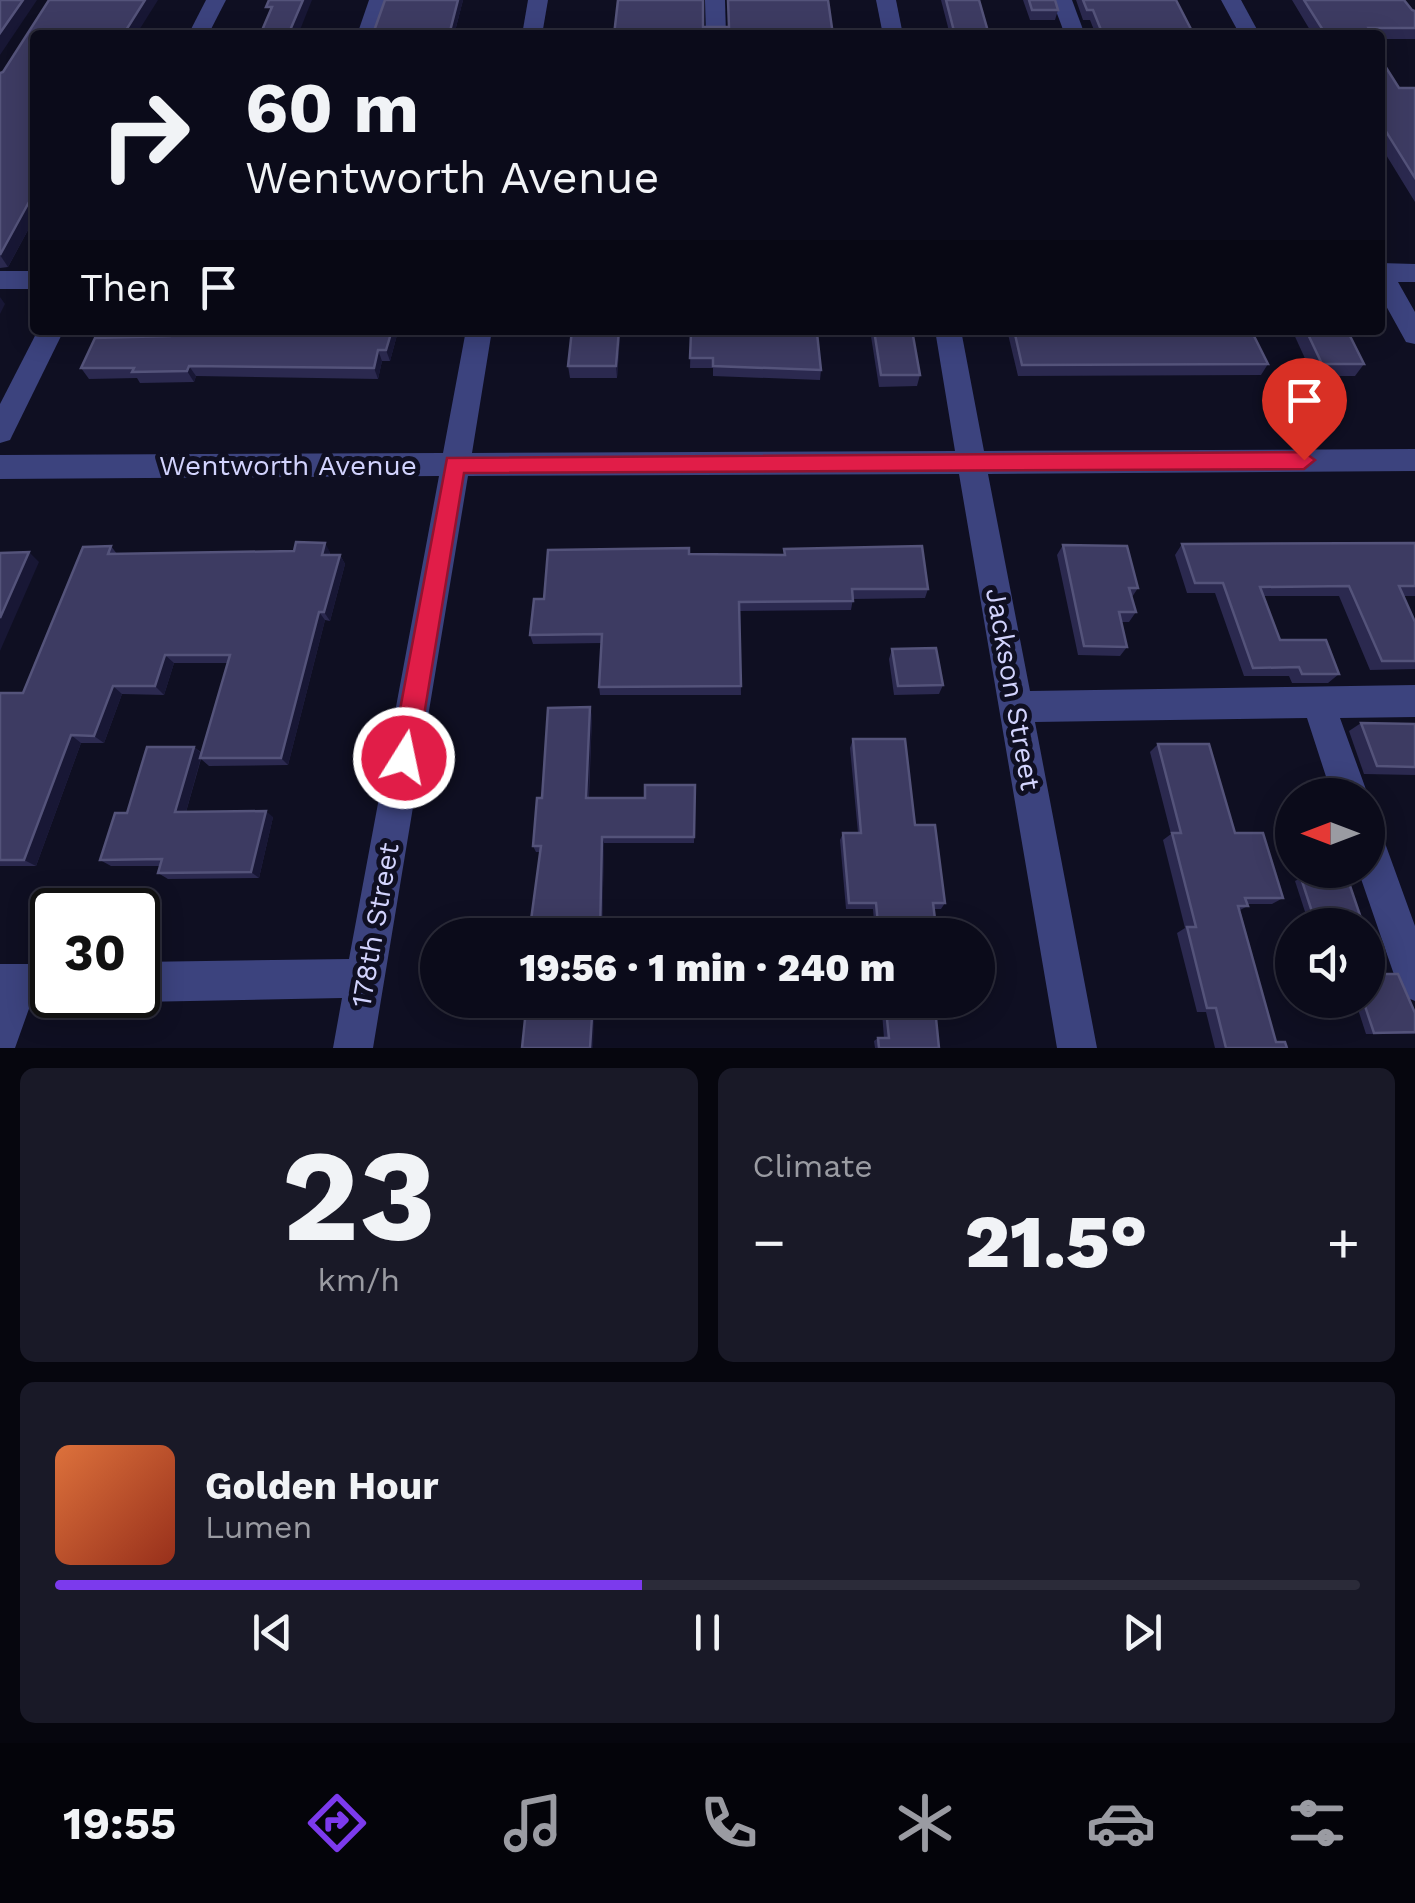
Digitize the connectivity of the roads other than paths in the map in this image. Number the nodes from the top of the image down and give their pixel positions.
1 (216, 0) edge
2 (379, 0) edge
3 (538, 0) edge
4 (715, 0) edge
5 (886, 0) edge
6 (1062, 0) edge
7 (1231, 0) edge
8 (201, 30) edge
9 (369, 30) edge
10 (533, 30) edge
11 (716, 30) edge
12 (891, 30) edge
13 (1073, 30) edge
14 (1247, 30) edge
15 (1385, 273) edge
16 (1415, 273) edge
17 (0, 280) edge
18 (30, 280) edge
19 (1385, 282) edge
20 (48, 335) edge
21 (478, 335) edge
22 (949, 335) edge
23 (1415, 336) edge
24 (0, 432) edge
25 (1415, 460) edge
26 (972, 462) junction
27 (455, 464) junction
28 (0, 466) edge
29 (1415, 701) edge
30 (1318, 702) junction
31 (1016, 707) junction
32 (1344, 778) edge
33 (1383, 888) edge
34 (366, 978) junction
35 (1415, 981) edge
36 (160, 982) edge
37 (24, 983) edge
38 (0, 1036) edge
39 (353, 1048) edge
40 (1077, 1048) edge

1 - 8 street
2 - 9 street
3 - 10 street
4 - 11 street
5 - 12 street
6 - 13 street
7 - 14 street
15 - 16 street
17 - 18 street
19 - 23 street
20 - 24 street
21 - 27 street, 178th Street
22 - 26 street, Jackson Street
25 - 26 street, Wentworth Avenue
26 - 27 street, Wentworth Avenue
26 - 31 street, Jackson Street
27 - 28 street, Wentworth Avenue
27 - 34 street, 178th Street
29 - 30 street
30 - 31 street
30 - 32 street
31 - 40 street, Jackson Street
33 - 35 street
34 - 36 street
34 - 39 street, 178th Street
37 - 38 street

